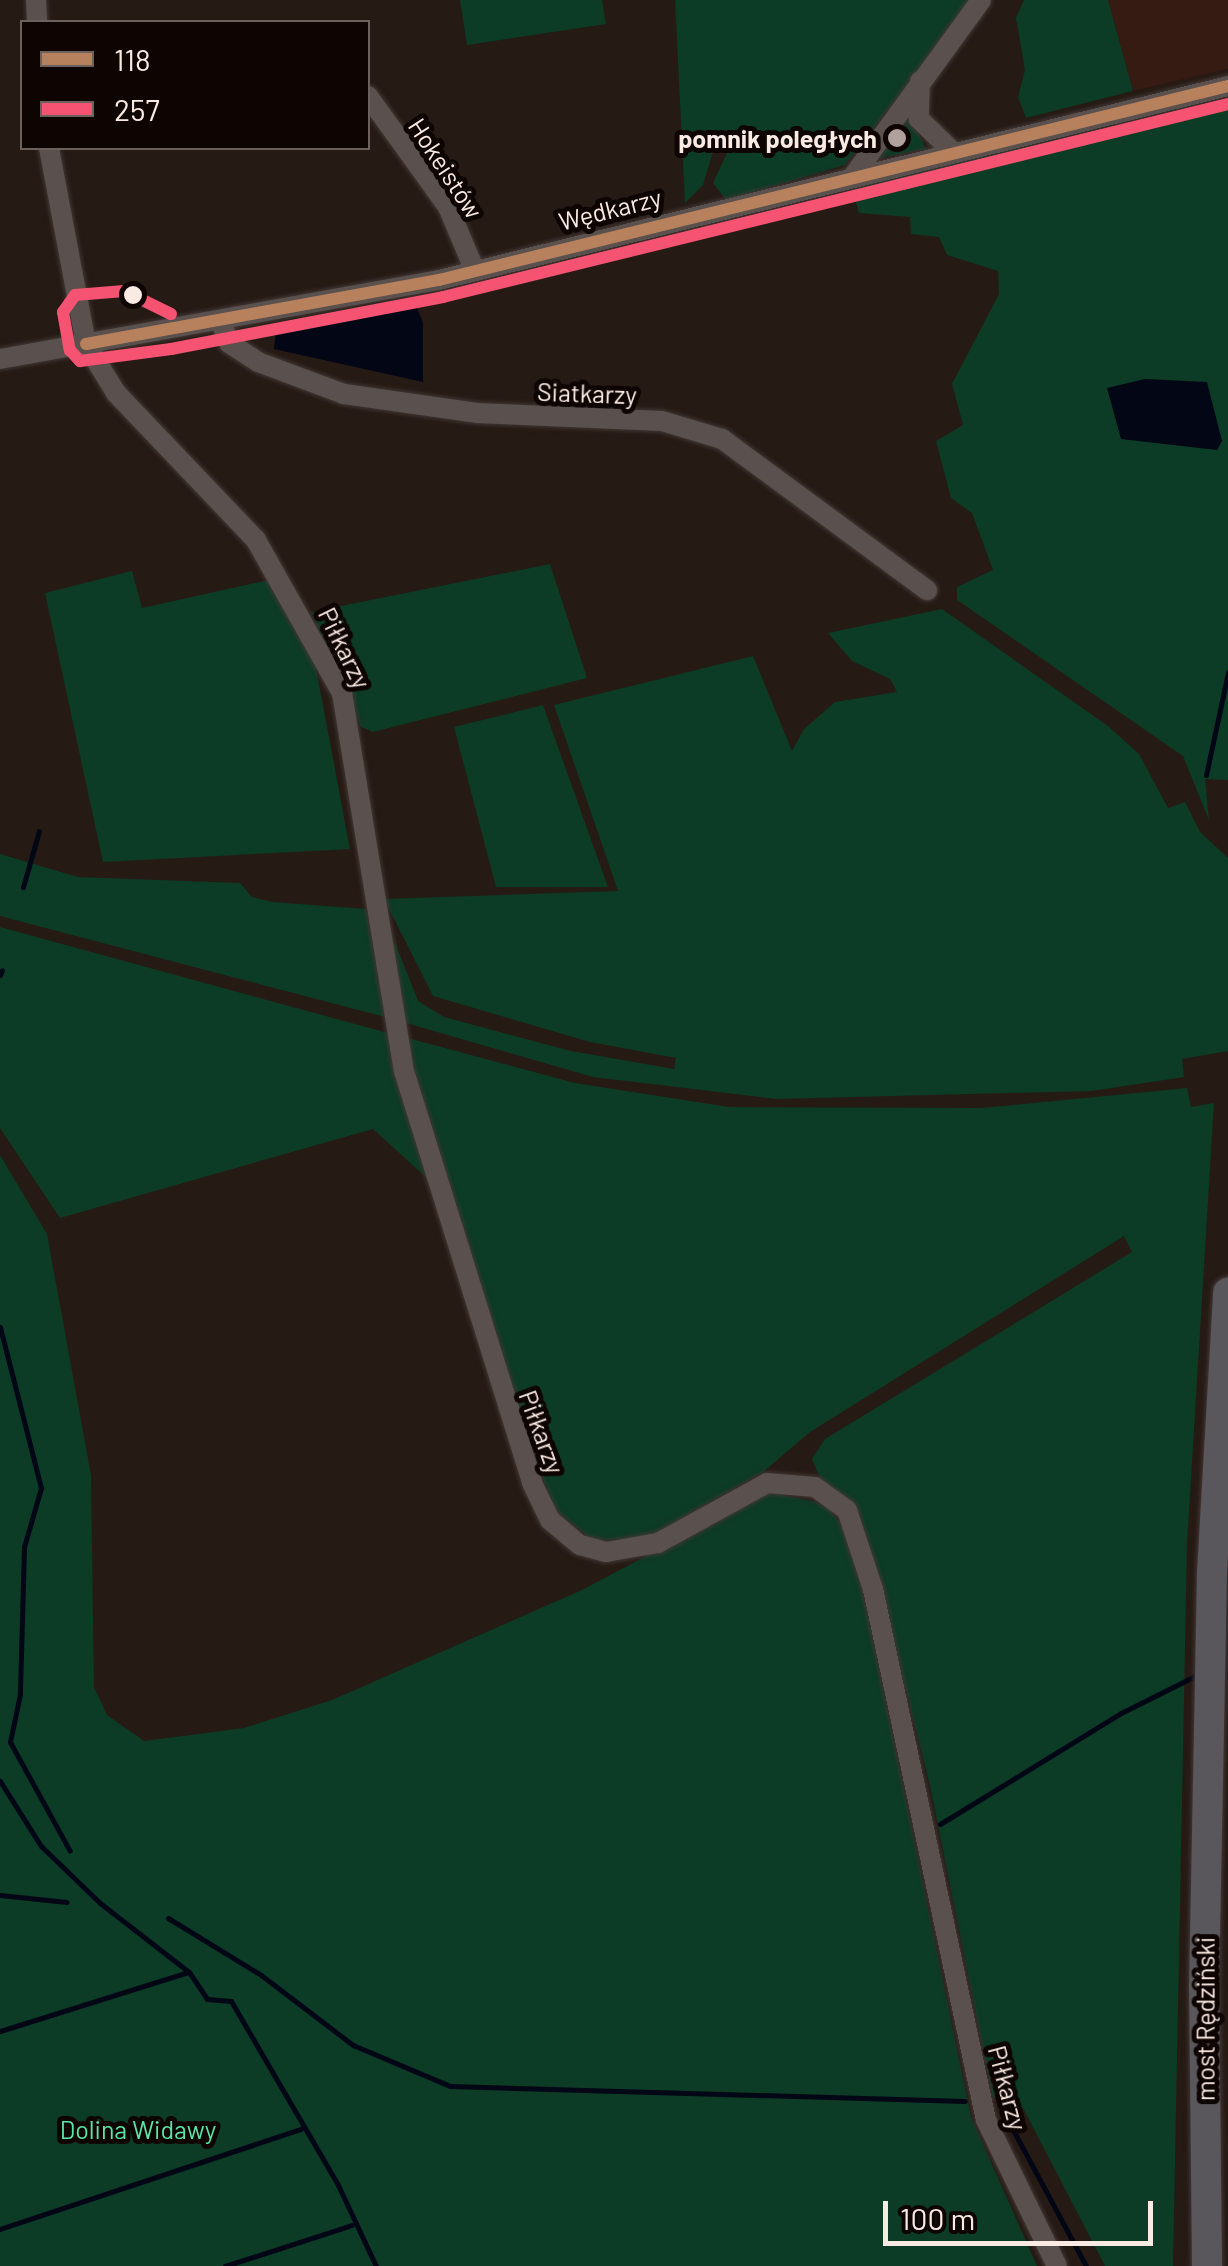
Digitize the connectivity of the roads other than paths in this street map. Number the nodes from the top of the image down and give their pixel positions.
1 (982, 0) edge
2 (920, 79) junction
3 (1228, 86) edge
4 (370, 99) edge
5 (49, 150) edge
6 (952, 151) junction
7 (854, 175) junction
8 (475, 271) junction
9 (221, 322) junction
10 (86, 344) junction
11 (0, 359) edge
12 (927, 590) dead end
13 (1228, 1292) edge
14 (1057, 2266) edge
15 (1206, 2266) edge

1 - 2 street
2 - 6 street
2 - 7 street
3 - 6 street, Wędkarzy
4 - 8 street, Hokeistów
5 - 10 street
6 - 7 street, Wędkarzy
7 - 8 street, Wędkarzy
8 - 9 street, Wędkarzy
9 - 10 street, Wędkarzy
9 - 12 street, Siatkarzy
10 - 11 street, Wędkarzy
10 - 14 street, Piłkarzy
13 - 15 highway, most Rędziński

